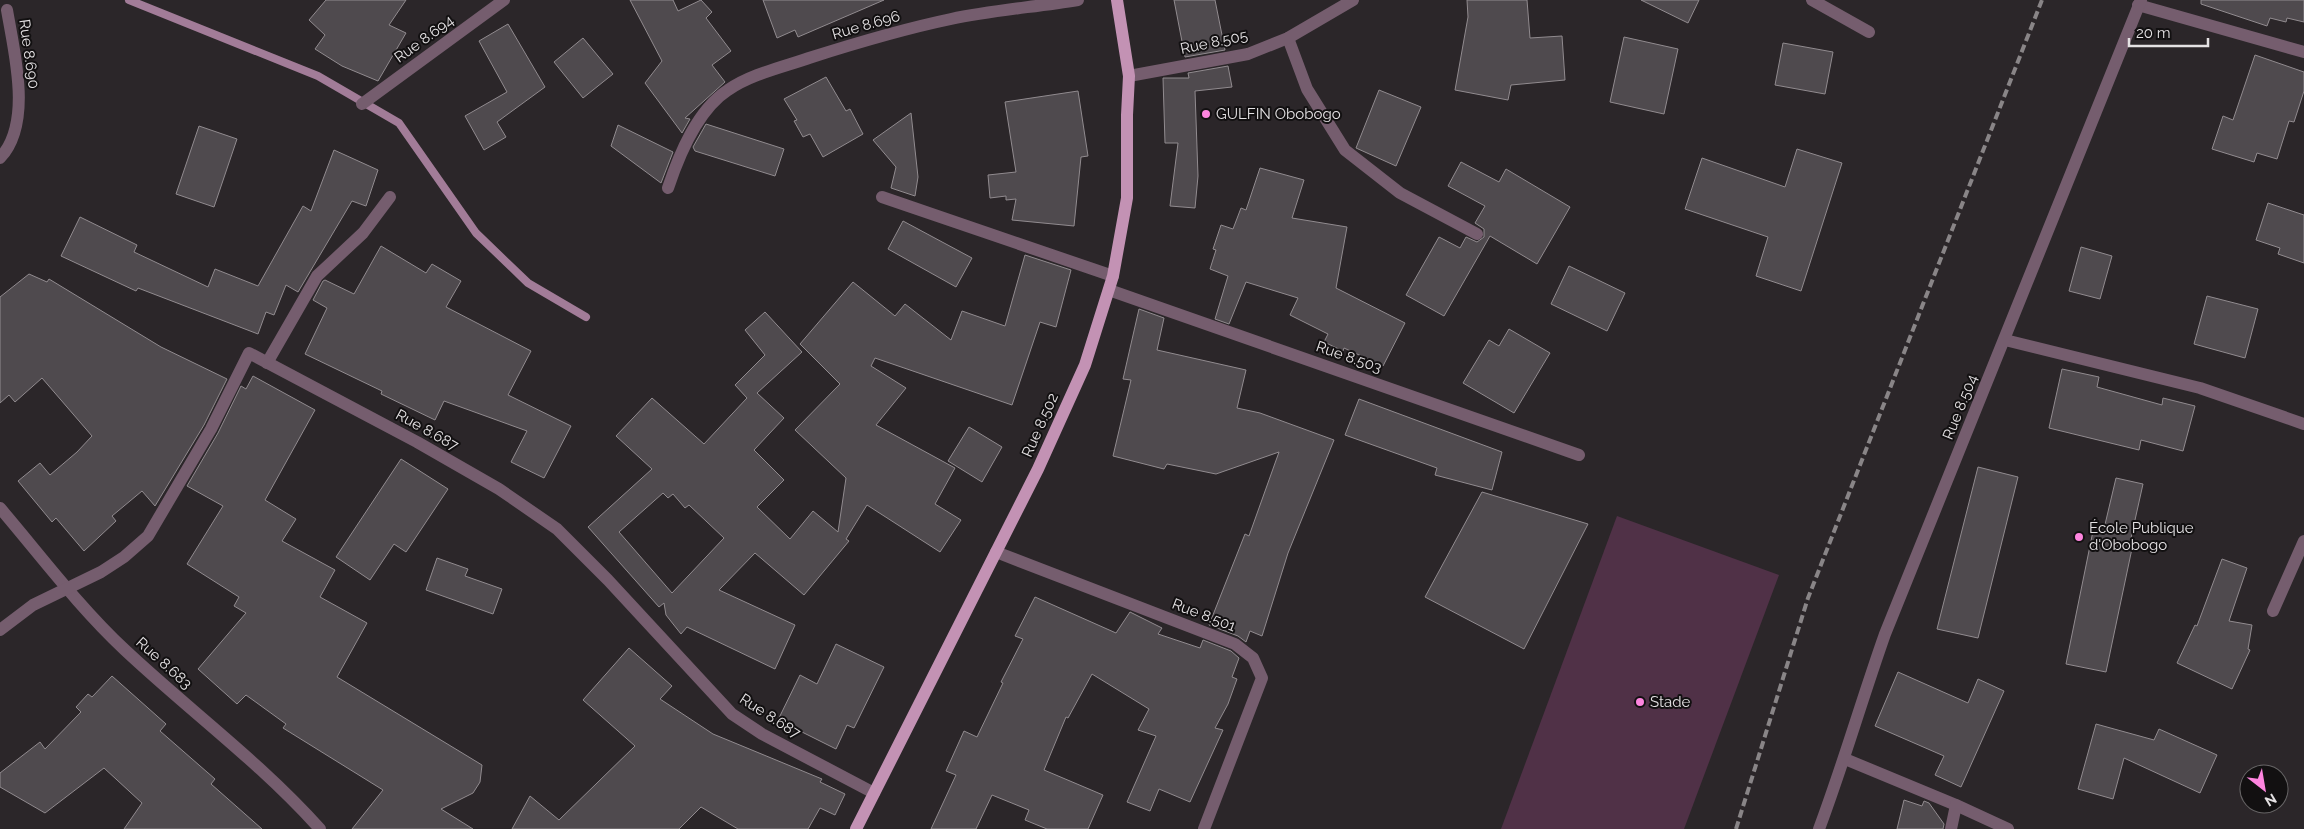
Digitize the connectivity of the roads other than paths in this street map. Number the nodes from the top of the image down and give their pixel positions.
1 (504, 0) edge
2 (1078, 0) edge
3 (1117, 0) edge
4 (1353, 0) edge
5 (1812, 0) edge
6 (2139, 2) edge
7 (7, 10) dead end
8 (1869, 32) dead end
9 (1288, 38) junction
10 (2304, 52) edge
11 (1129, 76) junction
12 (362, 104) dead end
13 (0, 158) edge
14 (668, 188) dead end
15 (390, 197) dead end
16 (882, 197) dead end
17 (1476, 234) dead end
18 (1114, 276) junction
19 (1109, 290) junction
20 (2005, 340) junction
21 (268, 362) junction
22 (2304, 424) edge
23 (1579, 455) dead end
24 (0, 508) edge
25 (2304, 541) edge
26 (996, 552) junction
27 (68, 587) junction
28 (2273, 611) dead end
29 (0, 630) edge
30 (1845, 759) junction
31 (874, 793) junction
32 (1956, 805) junction
33 (320, 829) edge
34 (856, 829) edge
35 (1204, 829) edge
36 (1819, 829) edge
37 (1951, 829) edge
38 (2008, 829) edge

1 - 12 street, Rue 8.694
2 - 14 street, Rue 8.696
3 - 11 main road, Rue 8.502
4 - 9 street, Rue 8.505
5 - 8 street
6 - 10 street
6 - 20 street, Rue 8.504
7 - 13 street, Rue 8.690
9 - 11 street, Rue 8.505
9 - 17 street
11 - 18 main road, Rue 8.502
15 - 21 street
16 - 18 street
18 - 19 main road, Rue 8.502
19 - 23 street, Rue 8.503
19 - 26 main road, Rue 8.502
20 - 22 street
20 - 30 street, Rue 8.504
21 - 27 street, Rue 8.687
21 - 31 street, Rue 8.687
24 - 27 street, Rue 8.683
25 - 28 street
26 - 31 main road, Rue 8.502
26 - 35 street, Rue 8.501
27 - 29 street, Rue 8.687
27 - 33 street, Rue 8.683
30 - 32 street
30 - 36 street, Rue 8.504
31 - 34 main road, Rue 8.502
32 - 37 street
32 - 38 street

